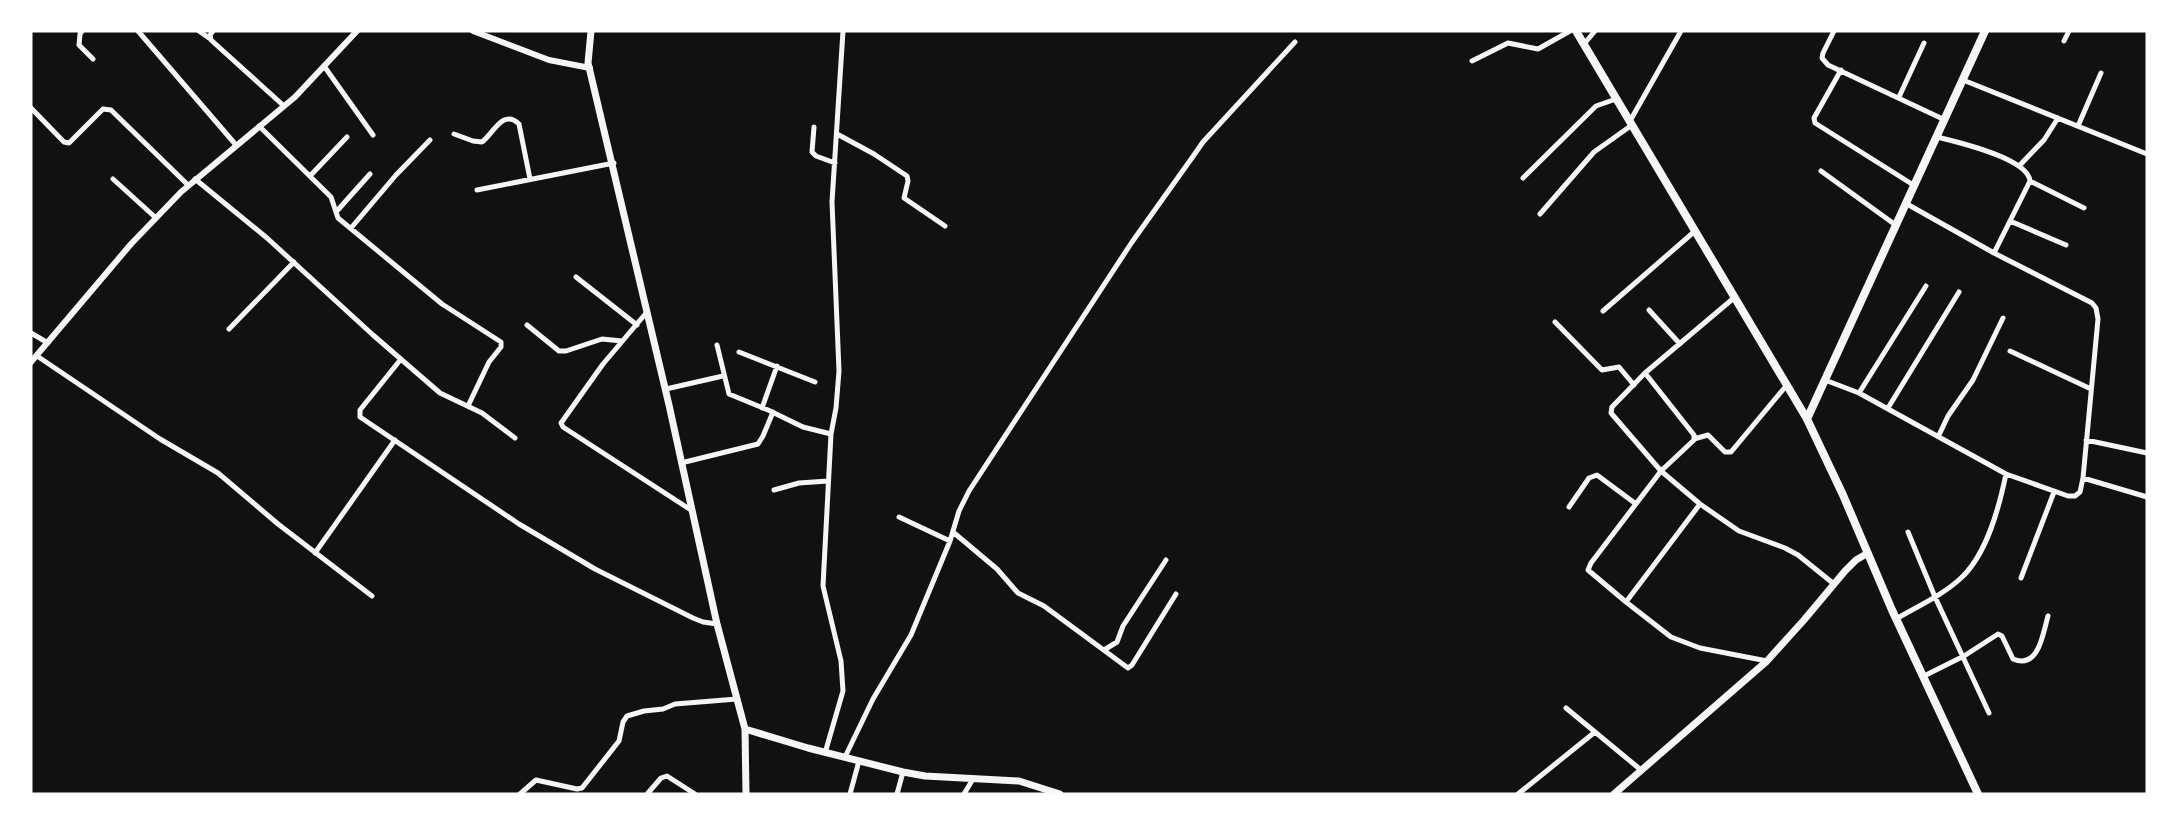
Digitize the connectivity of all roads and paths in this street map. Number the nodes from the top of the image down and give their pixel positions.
1 (82, 31) edge
2 (138, 31) edge
3 (199, 31) edge
4 (213, 31) edge
5 (357, 31) edge
6 (472, 31) edge
7 (591, 31) edge
8 (843, 31) edge
9 (1570, 31) edge
10 (1576, 31) edge
11 (1595, 31) edge
12 (1681, 31) edge
13 (1834, 31) edge
14 (1985, 31) edge
15 (2069, 31) edge
16 (210, 38) junction
17 (2064, 41) dead end
18 (1296, 42) dead end
19 (1924, 43) dead end
20 (1584, 44) junction
21 (93, 59) dead end
22 (1472, 61) dead end
23 (324, 66) junction
24 (590, 68) junction
25 (1841, 70) junction
26 (2101, 73) dead end
27 (1963, 80) junction
28 (1899, 97) junction
29 (1616, 99) junction
30 (284, 106) junction
31 (31, 108) edge
32 (2058, 118) junction
33 (1945, 120) junction
34 (1631, 123) junction
35 (260, 126) junction
36 (814, 126) dead end
37 (2078, 126) junction
38 (454, 134) dead end
39 (836, 134) junction
40 (373, 135) dead end
41 (347, 137) dead end
42 (1937, 137) junction
43 (430, 140) dead end
44 (236, 145) junction
45 (2147, 154) edge
46 (835, 162) junction
47 (614, 163) junction
48 (2019, 166) junction
49 (1821, 172) dead end
50 (370, 174) dead end
51 (310, 176) junction
52 (1523, 178) dead end
53 (113, 179) dead end
54 (195, 179) junction
55 (530, 180) junction
56 (2030, 181) junction
57 (188, 185) junction
58 (1915, 186) junction
59 (477, 190) dead end
60 (1907, 204) junction
61 (2084, 208) dead end
62 (336, 212) junction
63 (1540, 214) dead end
64 (156, 218) junction
65 (2010, 221) junction
66 (945, 226) dead end
67 (1897, 226) junction
68 (351, 228) junction
69 (1695, 231) junction
70 (2066, 245) dead end
71 (1994, 253) junction
72 (294, 262) junction
73 (576, 277) dead end
74 (1926, 286) dead end
75 (1959, 292) dead end
76 (1735, 297) junction
77 (1649, 310) dead end
78 (1603, 311) dead end
79 (648, 312) junction
80 (2003, 318) dead end
81 (1555, 322) dead end
82 (527, 325) dead end
83 (636, 325) junction
84 (229, 328) dead end
85 (31, 333) edge
86 (622, 342) junction
87 (48, 343) junction
88 (1680, 344) junction
89 (717, 345) dead end
90 (2010, 351) dead end
91 (739, 352) dead end
92 (37, 356) junction
93 (401, 359) junction
94 (31, 362) edge
95 (777, 366) junction
96 (1646, 373) junction
97 (723, 376) junction
98 (1826, 380) junction
99 (815, 382) dead end
100 (1634, 385) junction
101 (1786, 386) junction
102 (666, 389) junction
103 (2091, 389) junction
104 (1858, 393) junction
105 (468, 406) junction
106 (762, 408) junction
107 (1888, 408) junction
108 (773, 412) junction
109 (1807, 420) junction
110 (832, 434) junction
111 (1939, 436) junction
112 (516, 438) dead end
113 (1694, 439) junction
114 (395, 440) junction
115 (2086, 440) junction
116 (2147, 453) edge
117 (681, 463) junction
118 (1661, 471) junction
119 (2006, 474) junction
120 (2083, 478) junction
121 (828, 481) junction
122 (774, 490) dead end
123 (2054, 492) junction
124 (2147, 497) edge
125 (1636, 504) junction
126 (1700, 504) junction
127 (1569, 506) dead end
128 (691, 510) junction
129 (899, 516) dead end
130 (953, 532) junction
131 (1908, 532) dead end
132 (950, 541) junction
133 (316, 553) junction
134 (1868, 553) junction
135 (1166, 560) dead end
136 (2020, 578) dead end
137 (1834, 584) junction
138 (1176, 594) dead end
139 (372, 596) dead end
140 (1935, 597) junction
141 (1626, 602) junction
142 (2048, 616) dead end
143 (1896, 619) junction
144 (717, 624) junction
145 (1104, 650) junction
146 (1964, 656) junction
147 (1767, 661) junction
148 (1924, 676) junction
149 (737, 699) junction
150 (1566, 708) dead end
151 (1989, 713) dead end
152 (745, 729) junction
153 (1595, 732) junction
154 (826, 752) junction
155 (845, 758) junction
156 (859, 761) junction
157 (1641, 770) junction
158 (904, 772) junction
159 (973, 779) junction
160 (648, 793) edge
161 (520, 794) edge
162 (695, 794) edge
163 (746, 794) edge
164 (850, 794) edge
165 (897, 794) edge
166 (964, 794) edge
167 (1060, 794) edge
168 (1518, 794) edge
169 (1614, 794) edge
170 (1978, 794) edge

1 - 21 street
2 - 44 street
3 - 16 street
4 - 16 street
5 - 23 street
6 - 24 street
7 - 24 main road
8 - 39 street
9 - 22 street
10 - 20 main road
11 - 20 street
12 - 34 street
13 - 25 street
14 - 27 main road
15 - 17 street
16 - 30 street
18 - 130 street
19 - 28 street
20 - 29 main road
23 - 30 street
23 - 40 street
24 - 47 main road
25 - 28 street
25 - 58 street
26 - 37 street
27 - 32 street
27 - 33 main road
28 - 33 street
29 - 34 main road
29 - 52 street
30 - 35 street
31 - 57 street
32 - 37 street
32 - 48 street
33 - 42 main road
34 - 63 street
34 - 69 main road
35 - 44 street
35 - 51 street
36 - 46 street
37 - 45 street
38 - 55 street
39 - 46 street
39 - 66 street
41 - 51 street
42 - 48 street
42 - 58 main road
43 - 68 street
44 - 54 street
46 - 110 street
47 - 55 street
47 - 79 main road
48 - 56 street
49 - 67 street
50 - 62 street
51 - 62 street
53 - 64 street
54 - 57 street
54 - 72 street
55 - 59 street
56 - 61 street
56 - 65 street
57 - 64 street
58 - 60 main road
60 - 67 main road
60 - 71 street
62 - 68 street
64 - 87 street
65 - 70 street
65 - 71 street
67 - 98 main road
68 - 105 street
69 - 76 main road
69 - 78 street
71 - 103 street
72 - 84 street
72 - 93 street
73 - 83 street
74 - 104 street
75 - 107 street
76 - 88 street
76 - 101 main road
77 - 88 street
79 - 83 street
79 - 102 main road
80 - 111 street
81 - 100 street
82 - 86 street
83 - 86 street
85 - 87 street
86 - 128 street
87 - 92 street
88 - 96 street
89 - 97 street
90 - 103 street
91 - 95 street
92 - 94 street
92 - 133 street
93 - 105 street
93 - 114 street
95 - 99 street
95 - 106 street
96 - 100 street
96 - 113 street
97 - 102 street
97 - 106 street
98 - 104 street
98 - 109 main road
100 - 118 street
101 - 109 main road
101 - 113 street
102 - 117 main road
103 - 115 street
104 - 107 street
105 - 112 street
106 - 108 street
107 - 111 street
108 - 110 street
108 - 117 street
109 - 134 main road
110 - 121 street
111 - 119 street
113 - 118 street
114 - 133 street
114 - 144 street
115 - 116 street
115 - 120 street
117 - 128 main road
118 - 125 street
118 - 126 street
119 - 123 street
119 - 140 street
120 - 123 street
120 - 124 street
121 - 122 street
121 - 154 street
123 - 136 street
125 - 127 street
125 - 141 street
126 - 137 street
126 - 141 street
128 - 144 main road
129 - 132 street
130 - 132 street
130 - 145 street
131 - 140 street
132 - 155 street
133 - 139 street
134 - 137 main road
134 - 143 main road
135 - 145 street
137 - 147 main road
138 - 145 street
140 - 143 street
140 - 146 street
141 - 147 street
142 - 146 street
143 - 148 main road
144 - 149 main road
146 - 148 street
146 - 151 street
147 - 157 main road
148 - 170 main road
149 - 152 main road
149 - 161 street
150 - 153 street
152 - 154 main road
152 - 163 main road
153 - 157 street
153 - 168 street
154 - 155 main road
155 - 156 main road
156 - 158 main road
156 - 164 street
157 - 169 main road
158 - 159 main road
158 - 165 street
159 - 166 street
159 - 167 main road
160 - 162 street

